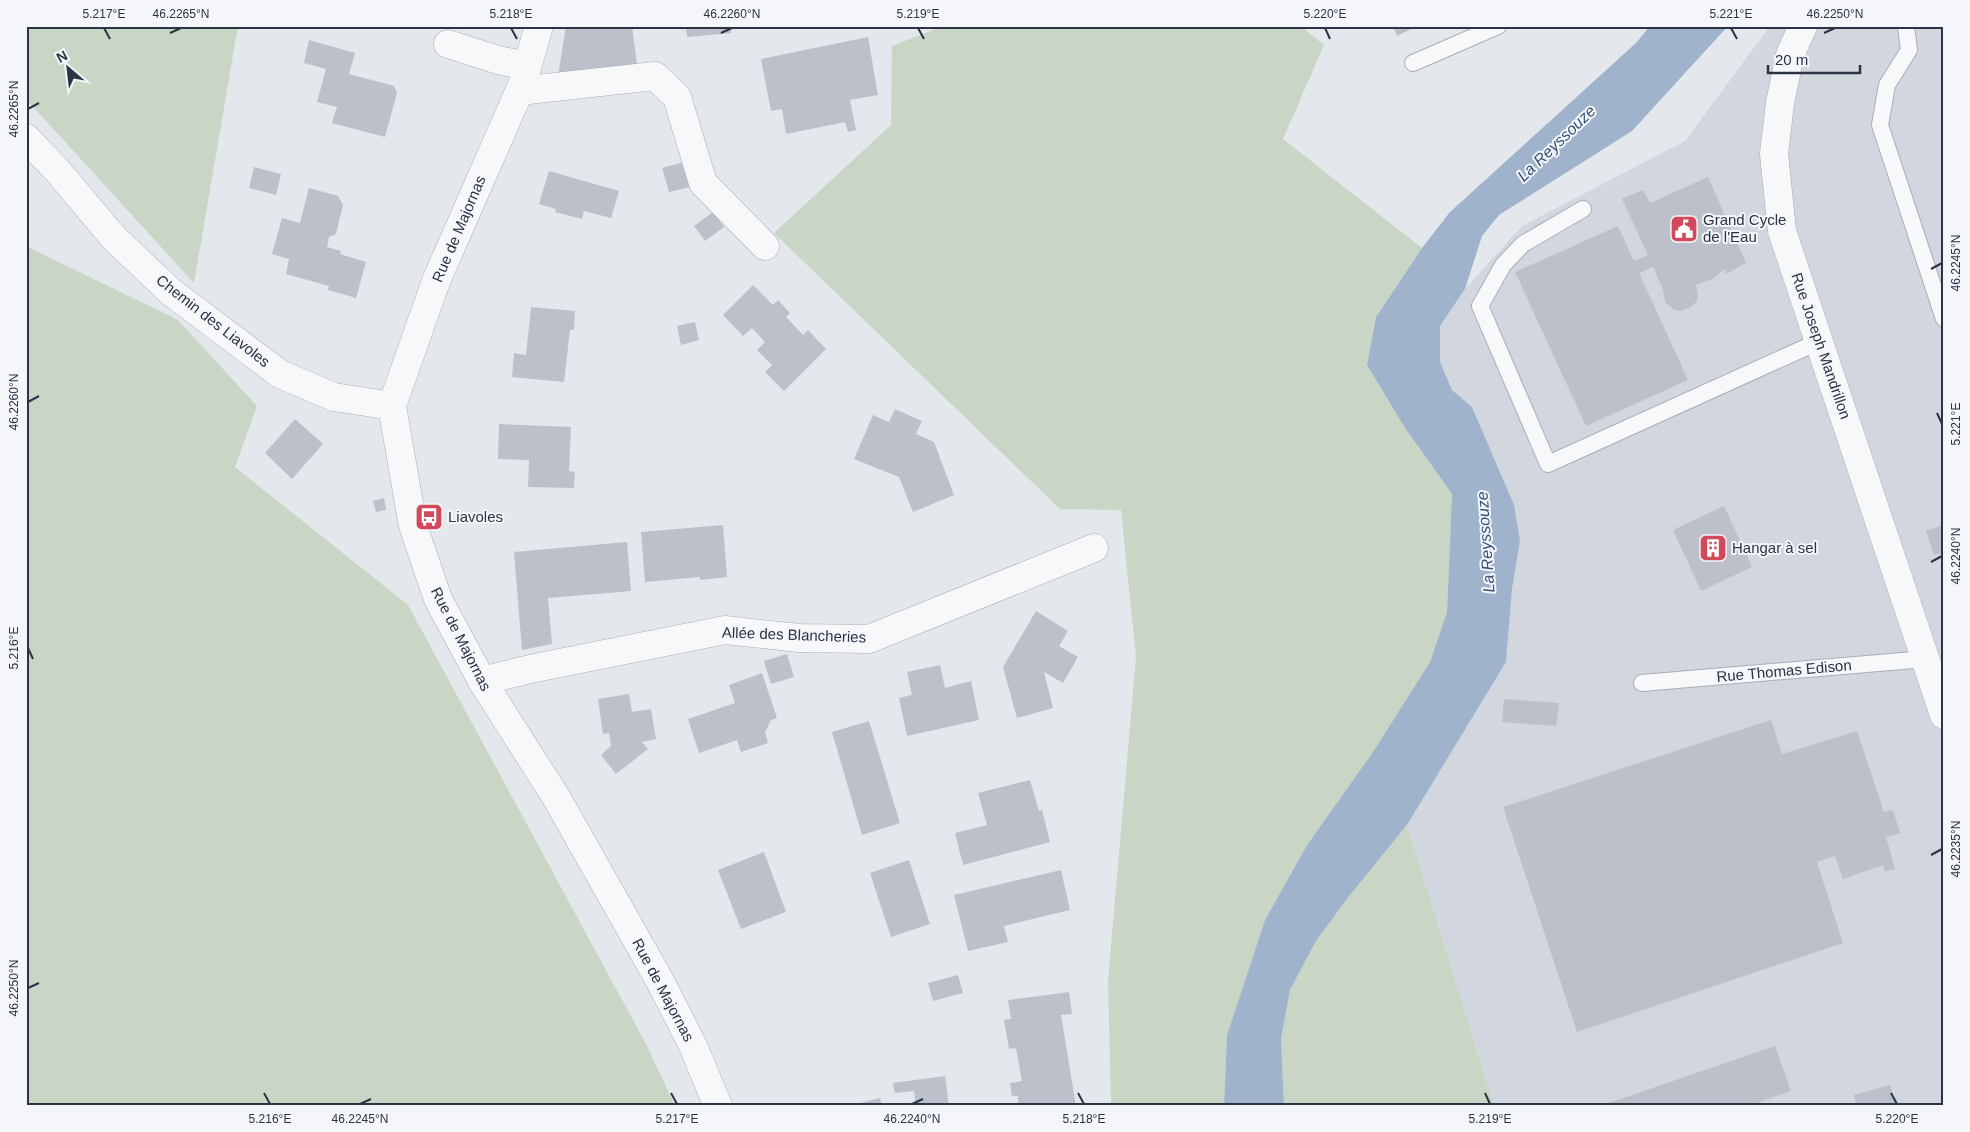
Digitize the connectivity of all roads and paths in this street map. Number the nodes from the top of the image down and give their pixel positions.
1 (539, 26) edge
2 (1498, 26) edge
3 (1803, 26) edge
4 (1906, 26) edge
5 (448, 44) dead end
6 (1413, 63) dead end
7 (523, 79) junction
8 (26, 138) edge
9 (1583, 209) dead end
10 (765, 246) dead end
11 (1944, 319) edge
12 (1820, 341) junction
13 (392, 406) junction
14 (1094, 548) dead end
15 (1935, 657) edge
16 (482, 681) junction
17 (1642, 682) dead end
18 (1944, 715) edge
19 (718, 1106) edge

1 - 7 street, Rue de Majornas
2 - 6 lane
3 - 12 street, Rue Joseph Mandrillon
4 - 11 lane
5 - 7 street
7 - 10 street
7 - 13 street, Rue de Majornas
8 - 13 street, Chemin des Liavoles
9 - 12 lane
12 - 15 street, Rue Joseph Mandrillon
13 - 16 street, Rue de Majornas
14 - 16 street, Allée des Blancheries
15 - 17 lane, Rue Thomas Edison
15 - 18 street, Rue Joseph Mandrillon
16 - 19 street, Rue de Majornas

